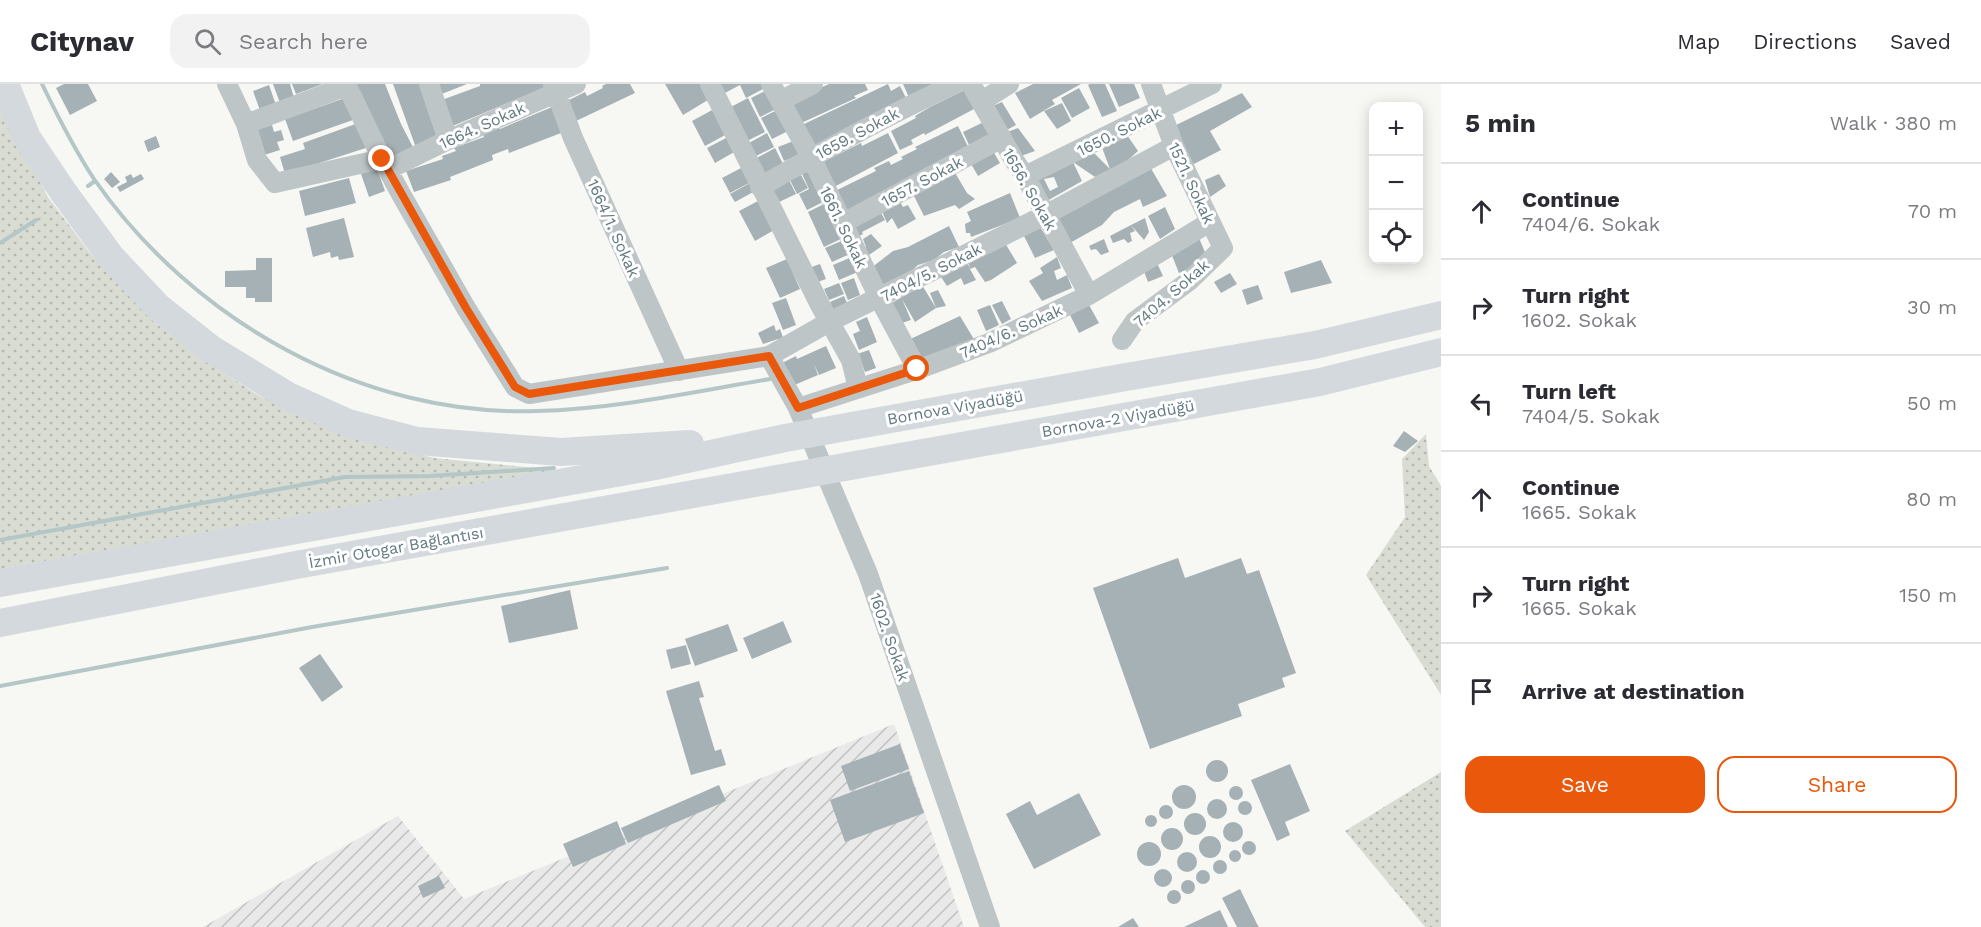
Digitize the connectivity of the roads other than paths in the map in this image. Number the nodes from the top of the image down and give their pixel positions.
1 (5, 84) edge
2 (227, 84) edge
3 (429, 84) edge
4 (576, 84) edge
5 (710, 84) edge
6 (813, 84) edge
7 (955, 84) edge
8 (971, 84) edge
9 (1009, 84) edge
10 (1151, 84) edge
11 (1212, 84) edge
12 (347, 85) edge
13 (555, 88) edge
14 (775, 93) edge
15 (982, 101) junction
16 (1160, 111) junction
17 (246, 124) junction
18 (1002, 138) junction
19 (448, 140) junction
20 (1174, 146) junction
21 (811, 158) junction
22 (385, 164) junction
23 (1025, 176) junction
24 (760, 187) junction
25 (1045, 215) junction
26 (1210, 222) junction
27 (843, 224) junction
28 (1222, 248) joint
29 (1089, 295) junction
30 (879, 298) junction
31 (1441, 315) edge
32 (829, 322) junction
33 (1122, 340) dead end
34 (1441, 352) edge
35 (769, 356) junction
36 (917, 369) junction
37 (679, 371) junction
38 (858, 388) junction
39 (798, 408) junction
40 (785, 438) junction
41 (793, 476) joint
42 (0, 583) edge
43 (0, 623) edge
44 (990, 927) edge

1 - 40 highway
2 - 17 street, 1664. Sokak
3 - 19 street
4 - 13 street, 1664. Sokak
5 - 24 street
6 - 14 street
7 - 21 street, 1659. Sokak
8 - 15 street, 1656. Sokak
9 - 15 street
10 - 16 street, 1521. Sokak
11 - 16 street, 1650. Sokak
12 - 17 street
12 - 22 street, 7404/5. Sokak
13 - 19 street, 1664. Sokak
13 - 37 street, 1664/1. Sokak
14 - 21 street, 1661. Sokak
15 - 18 street, 1656. Sokak
16 - 20 street, 1521. Sokak
16 - 23 street, 1650. Sokak
17 - 22 street, 1664. Sokak
18 - 23 street, 1656. Sokak
18 - 27 street, 1657. Sokak
19 - 22 street, 1664. Sokak
20 - 25 street, 7404/5. Sokak
20 - 26 street, 1521. Sokak
21 - 24 street, 1659. Sokak
21 - 27 street, 1661. Sokak
22 - 37 street, 7404/5. Sokak
23 - 25 street, 1656. Sokak
24 - 32 street
25 - 29 street, 1656. Sokak
25 - 30 street, 7404/5. Sokak
26 - 28 street, 1521. Sokak
26 - 29 street, 7404/6. Sokak
27 - 30 street, 1661. Sokak
28 - 33 street, 7404. Sokak
29 - 36 street, 7404/6. Sokak
30 - 32 street, 7404/5. Sokak
30 - 36 street, 1661. Sokak
31 - 40 highway, Bornova Viyadüğü
32 - 35 street, 7404/5. Sokak
32 - 38 street
34 - 41 highway, Bornova-2 Viyadüğü
35 - 37 street, 7404/5. Sokak
35 - 39 street, 1602. Sokak
36 - 38 street, 7404/6. Sokak
38 - 39 street, 7404/6. Sokak
39 - 44 street, 1602. Sokak
40 - 42 highway, İzmir Otogar Bağlantısı
41 - 43 highway, İzmir Otogar Bağlantısı

